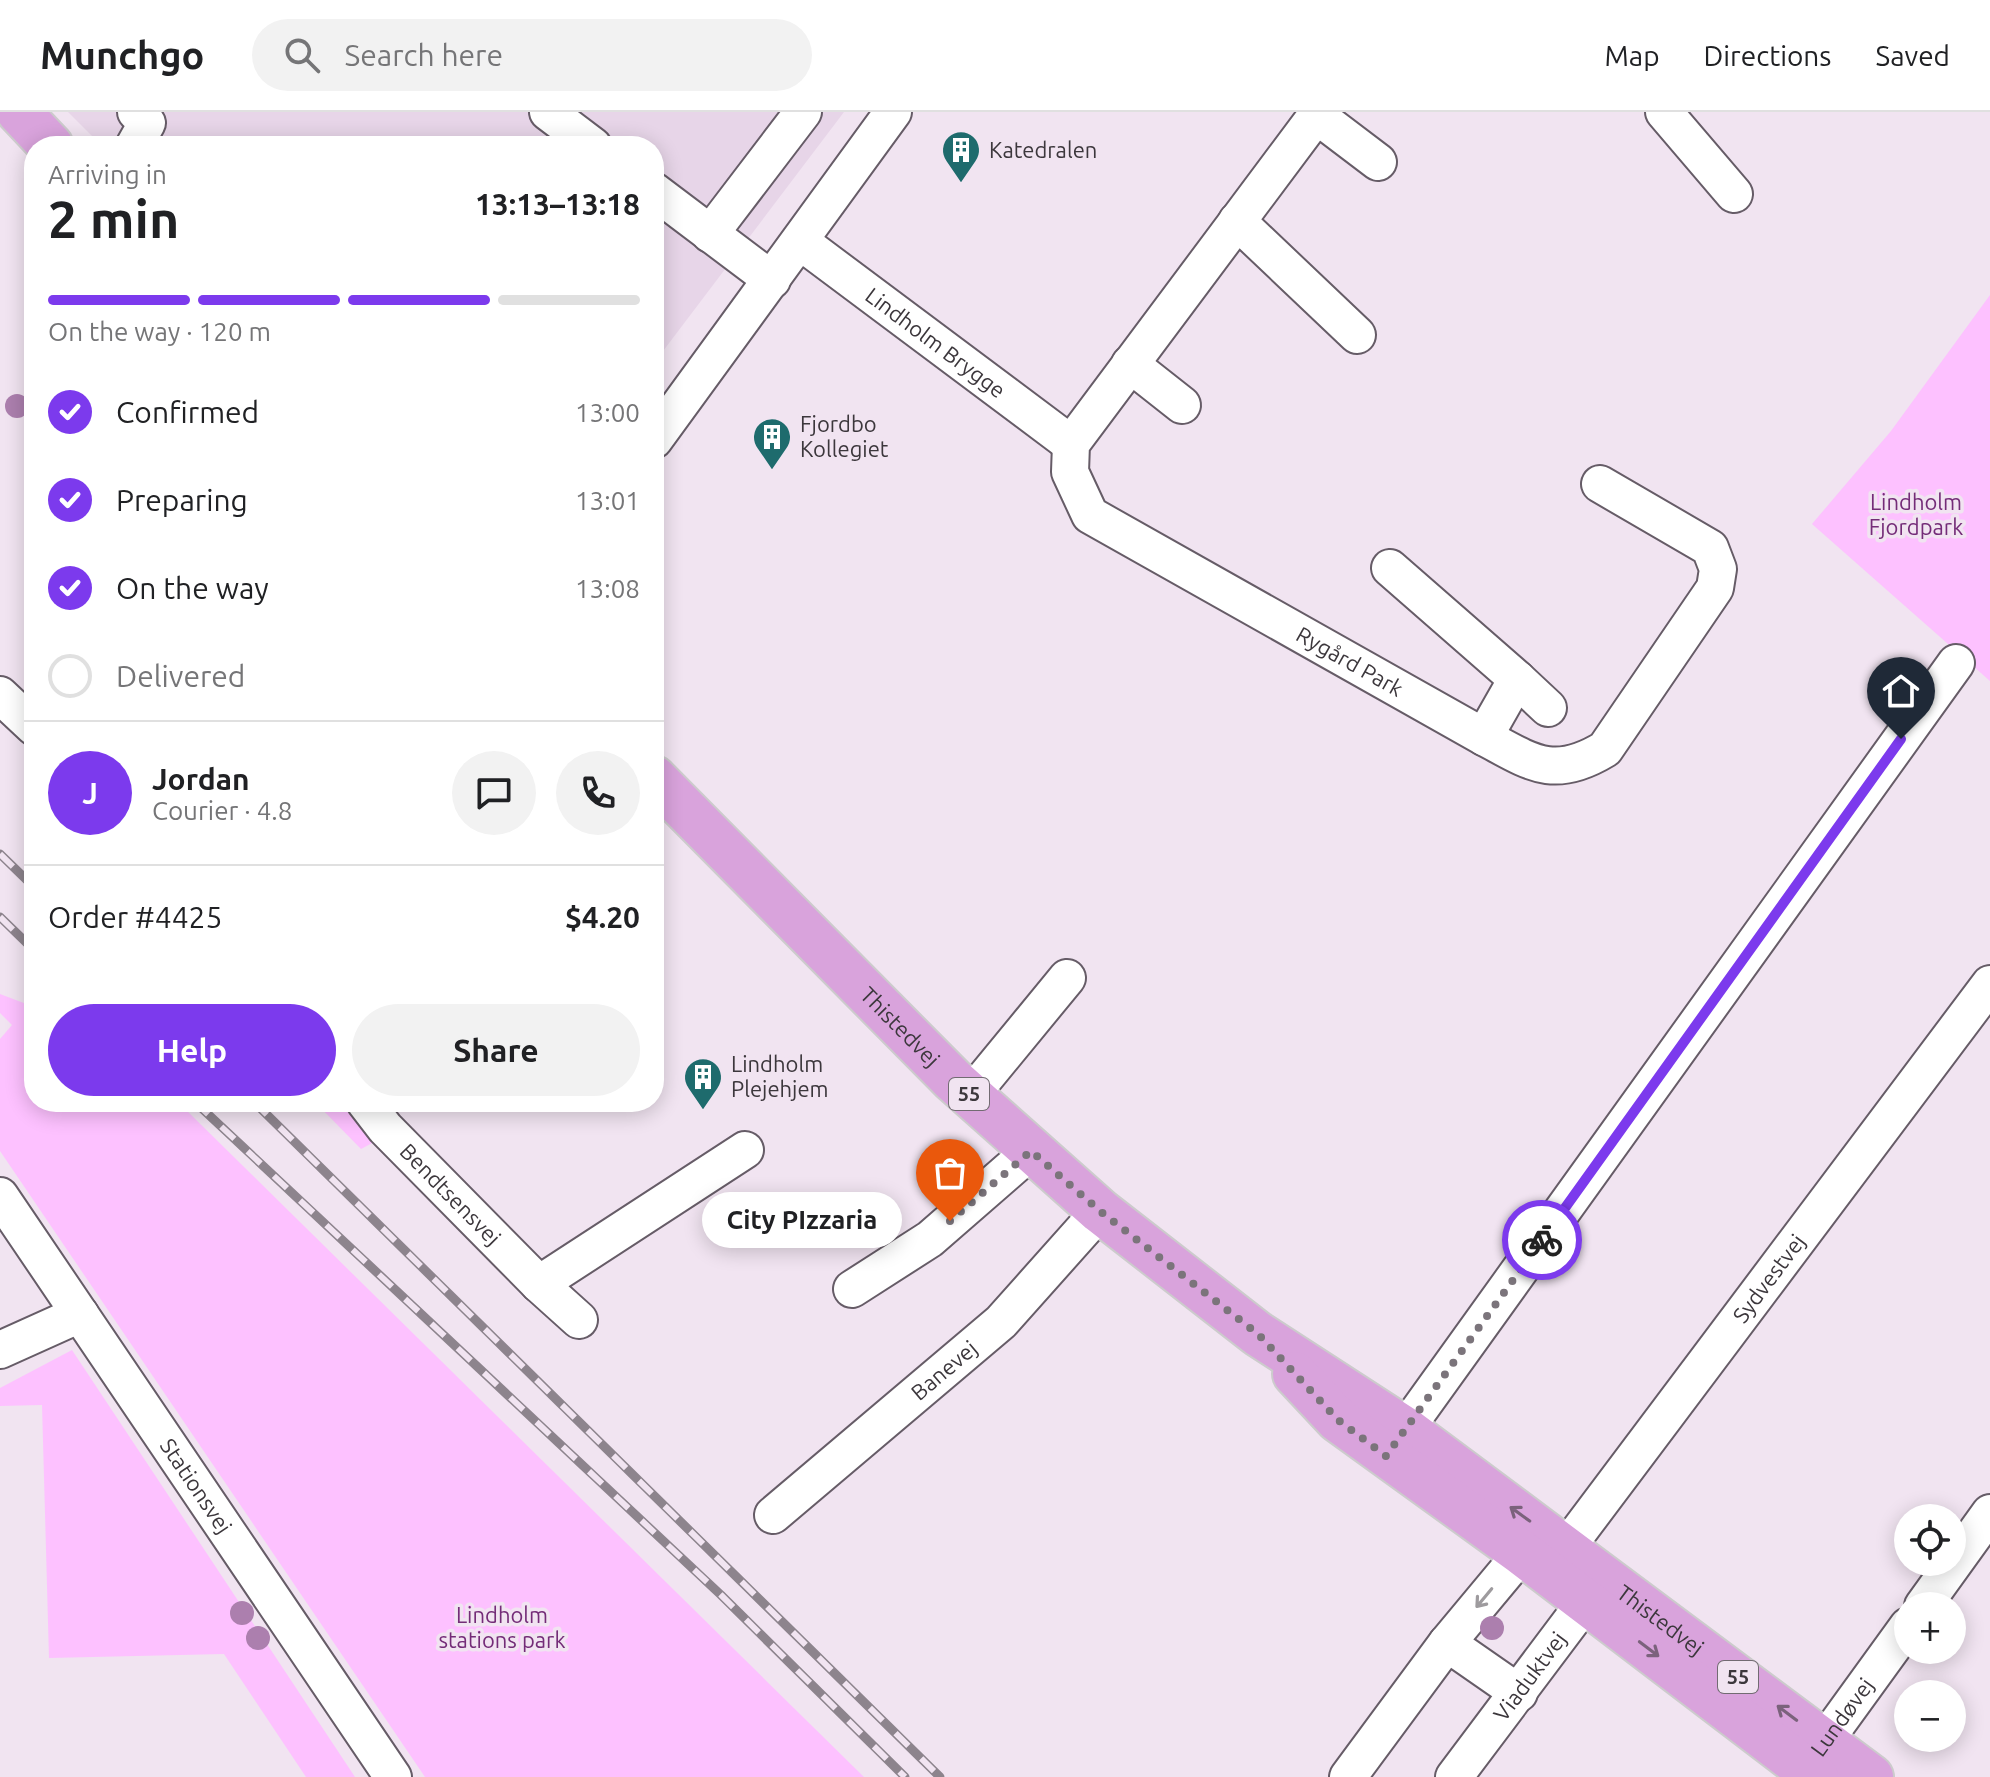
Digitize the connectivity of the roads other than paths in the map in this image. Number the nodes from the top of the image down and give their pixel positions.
1 (19, 112) edge
2 (136, 112) edge
3 (548, 112) edge
4 (803, 112) edge
5 (893, 112) edge
6 (1664, 112) edge
7 (1318, 114) edge
8 (42, 136) edge
9 (140, 136) edge
10 (580, 136) edge
11 (1378, 162) dead end
12 (1734, 194) dead end
13 (664, 199) edge
14 (1237, 221) junction
15 (710, 234) junction
16 (801, 242) junction
17 (772, 280) junction
18 (1357, 335) dead end
19 (1130, 364) junction
20 (1182, 405) dead end
21 (664, 426) edge
22 (1071, 444) junction
23 (1600, 484) dead end
24 (1390, 568) dead end
25 (1956, 663) dead end
26 (1517, 679) junction
27 (0, 695) edge
28 (1548, 708) dead end
29 (24, 718) edge
30 (1484, 737) junction
31 (664, 770) edge
32 (664, 788) edge
33 (705, 827) junction
34 (1067, 978) dead end
35 (1990, 984) edge
36 (970, 1096) junction
37 (373, 1112) edge
38 (745, 1150) dead end
39 (1031, 1151) junction
40 (0, 1196) edge
41 (1100, 1211) junction
42 (539, 1284) junction
43 (852, 1289) dead end
44 (80, 1314) junction
45 (579, 1320) dead end
46 (0, 1350) edge
47 (1396, 1443) junction
48 (1990, 1513) edge
49 (773, 1515) dead end
50 (1545, 1558) junction
51 (1596, 1589) junction
52 (1933, 1592) edge
53 (1447, 1643) junction
54 (1894, 1647) edge
55 (1519, 1693) junction
56 (1815, 1763) edge
57 (393, 1777) edge
58 (1348, 1777) edge
59 (1454, 1777) edge
60 (1870, 1777) edge

1 - 8 main road
2 - 9 street
3 - 10 street
4 - 15 street
5 - 16 street
6 - 12 street
7 - 11 street
7 - 14 street
13 - 15 street
14 - 18 street
14 - 19 street
15 - 17 street
16 - 17 street
16 - 22 street, Lindholm Brygge
17 - 21 street
19 - 20 street
19 - 22 street
22 - 30 street, Rygård Park
23 - 30 street, Rygård Park
24 - 26 street
25 - 47 street
26 - 28 street
26 - 30 street
27 - 29 street
31 - 33 main road, Thistedvej / 55
32 - 33 main road, Thistedvej / 55
33 - 36 main road, Thistedvej / 55
34 - 36 street
35 - 50 street, Sydvestvej
36 - 39 main road, Thistedvej / 55
37 - 42 street, Bendtsensvej
38 - 42 street
39 - 41 main road, Thistedvej / 55
39 - 43 street
40 - 44 street, Stationsvej
41 - 47 main road, Thistedvej / 55
41 - 49 street, Banevej
42 - 45 street, Bendtsensvej
44 - 46 street
44 - 57 street, Stationsvej
47 - 50 main road, Thistedvej / 55
48 - 52 street
50 - 51 main road, Thistedvej / 55
50 -> 53 street, Sydvestvej
51 - 55 street, Viaduktvej
51 - 56 main road, Thistedvej / 55
53 - 55 street
53 - 58 street, Sydvestvej
54 - 56 street, Lundøvej
55 - 59 street, Viaduktvej
56 - 60 main road, Thistedvej / 55

